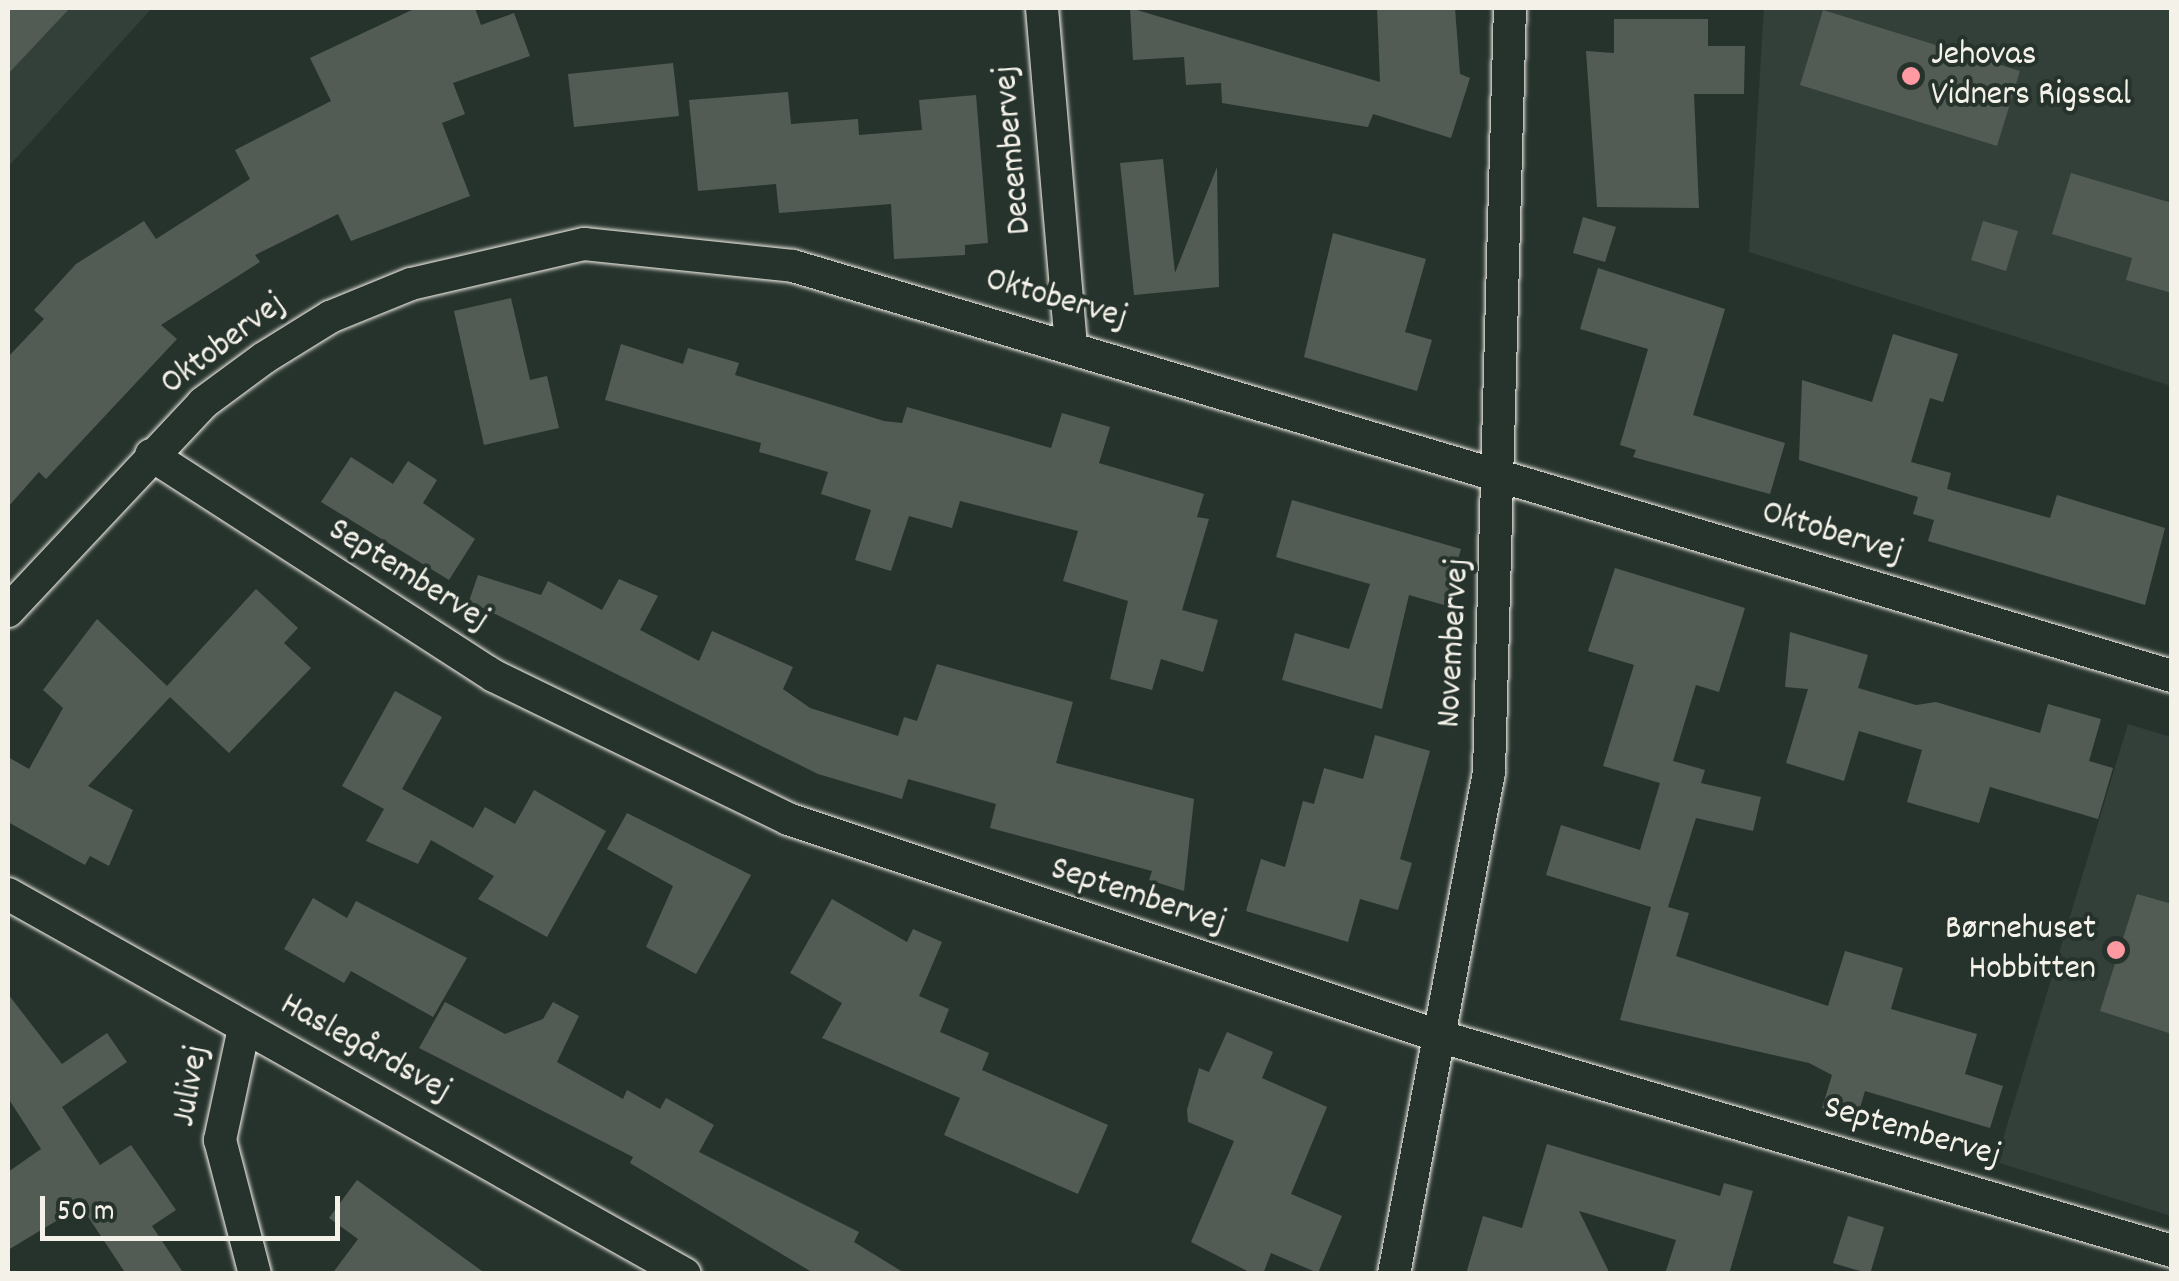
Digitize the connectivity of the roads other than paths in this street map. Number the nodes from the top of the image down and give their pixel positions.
1 (1042, 8) edge
2 (1510, 8) edge
3 (1071, 346) junction
4 (151, 455) junction
5 (1504, 474) junction
6 (8, 611) edge
7 (2172, 676) edge
8 (8, 894) edge
9 (244, 1028) junction
10 (1445, 1038) junction
11 (2172, 1250) edge
12 (255, 1274) edge
13 (685, 1274) edge
14 (1394, 1274) edge

1 - 3 street, Decembervej
2 - 5 street, Novembervej
3 - 4 street, Oktobervej
3 - 5 street, Oktobervej
4 - 6 street, Oktobervej
4 - 10 street, Septembervej
5 - 7 street, Oktobervej
5 - 10 street, Novembervej
8 - 9 street, Haslegårdsvej
9 - 12 street, Julivej
9 - 13 street, Haslegårdsvej
10 - 11 street, Septembervej
10 - 14 street, Novembervej

